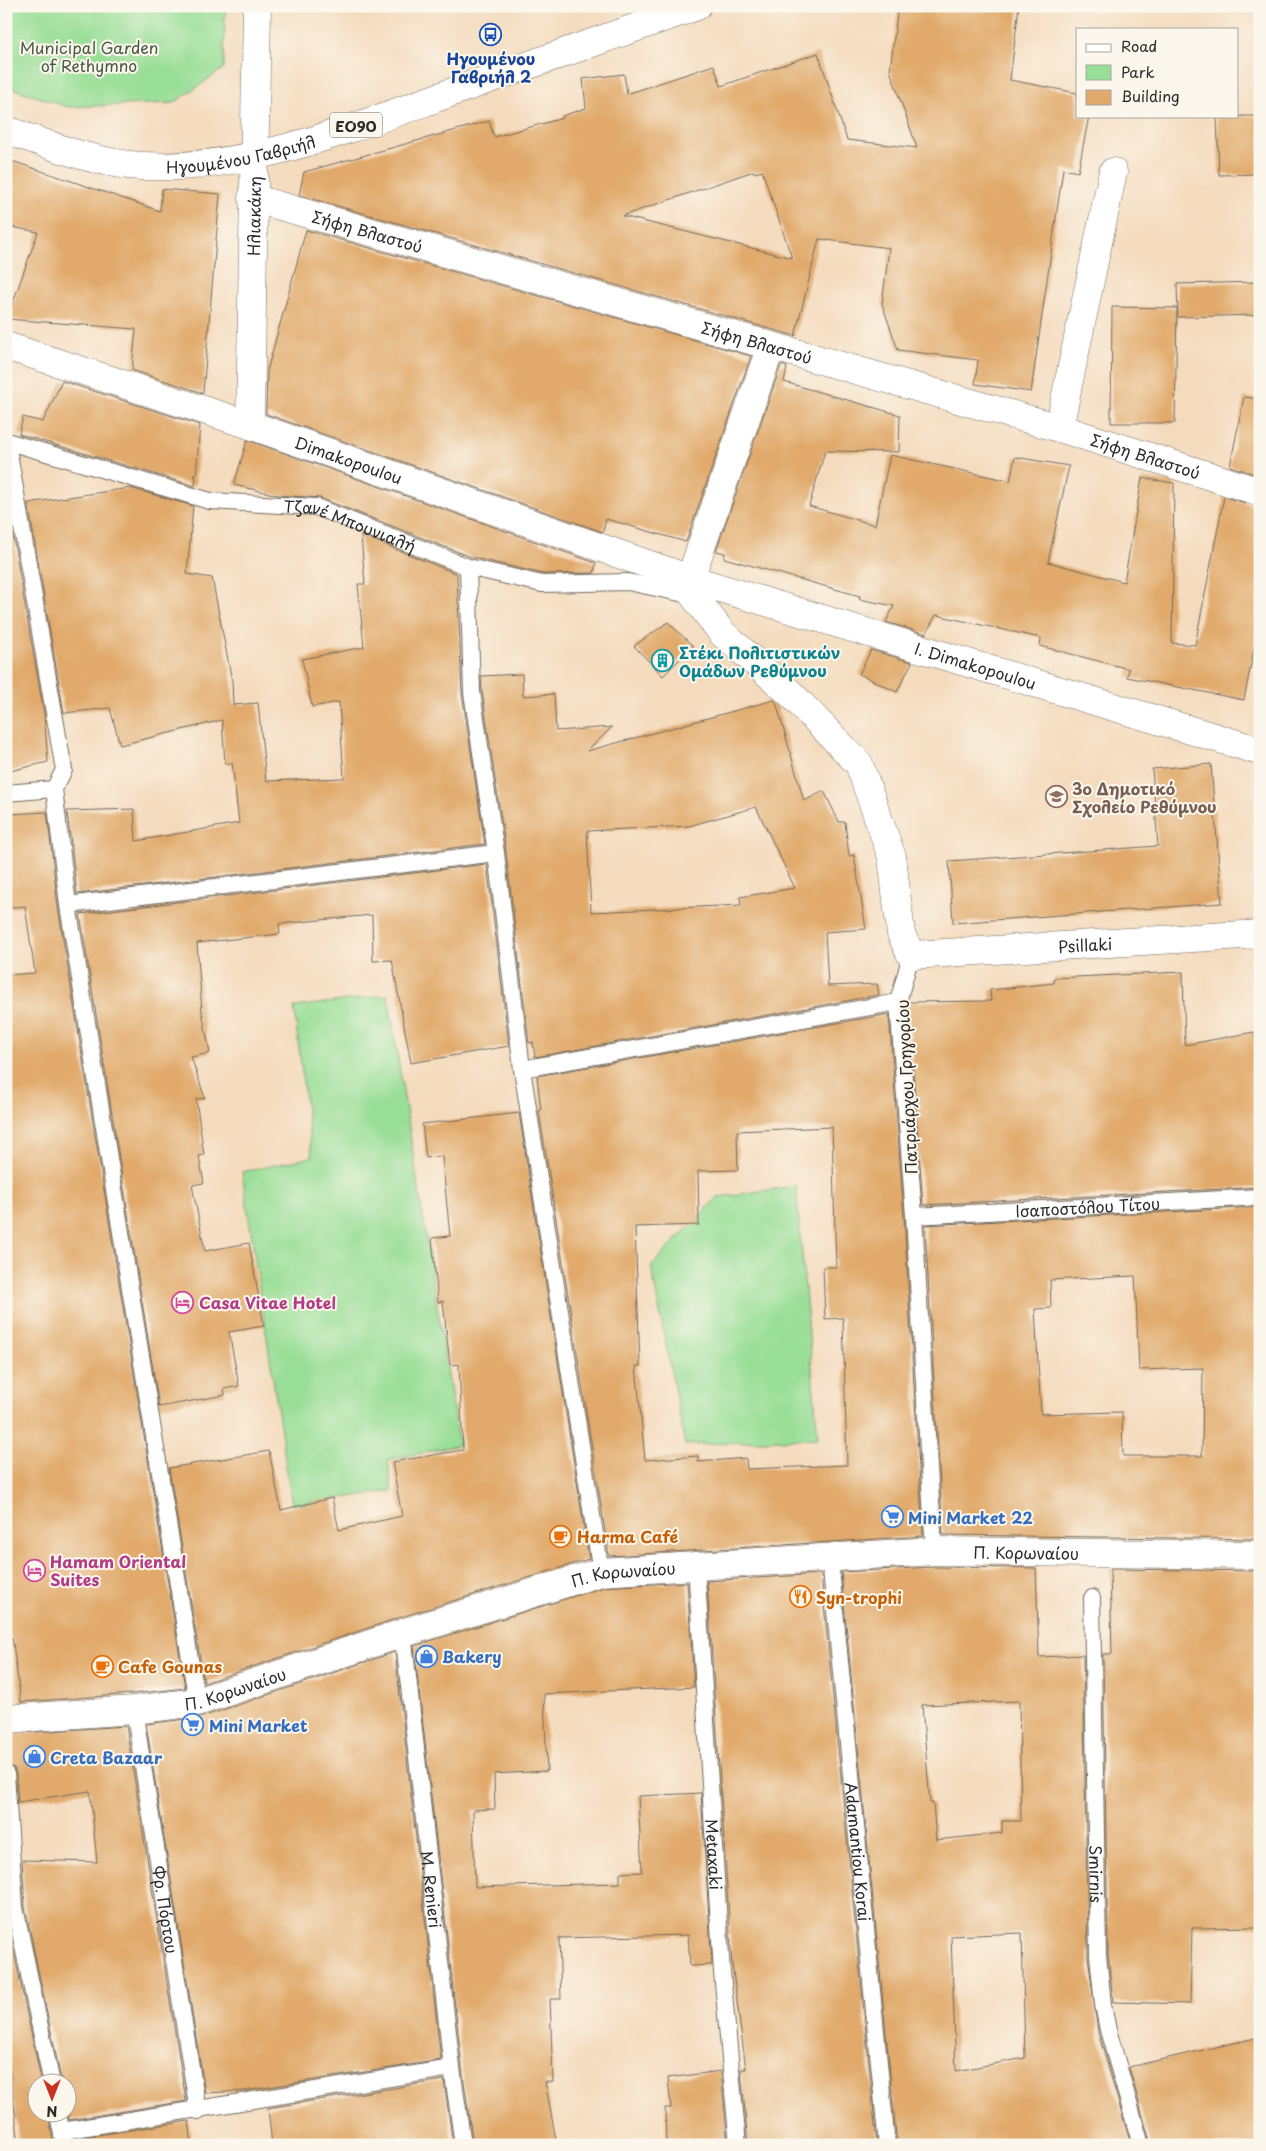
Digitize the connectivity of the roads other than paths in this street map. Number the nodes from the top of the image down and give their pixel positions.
1 (257, 6) edge
2 (697, 6) edge
3 (6, 130) edge
4 (253, 156) junction
5 (1113, 172) dead end
6 (252, 198) junction
7 (6, 346) edge
8 (771, 346) junction
9 (250, 425) junction
10 (1059, 428) junction
11 (7, 442) edge
12 (1260, 492) edge
13 (468, 567) junction
14 (692, 588) junction
15 (1260, 751) edge
16 (54, 789) junction
17 (6, 793) edge
18 (496, 853) junction
19 (68, 906) junction
20 (1260, 934) edge
21 (910, 955) junction
22 (898, 1002) junction
23 (522, 1068) junction
24 (1260, 1197) edge
25 (914, 1216) junction
26 (934, 1551) junction
27 (1260, 1554) edge
28 (830, 1559) junction
29 (696, 1564) junction
30 (601, 1572) junction
31 (1092, 1598) dead end
32 (403, 1633) junction
33 (197, 1702) junction
34 (134, 1710) junction
35 (6, 1719) edge
36 (6, 1775) edge
37 (10, 1909) edge
38 (452, 2068) junction
39 (50, 2074) edge
40 (198, 2110) junction
41 (60, 2124) edge
42 (63, 2138) edge
43 (463, 2145) edge
44 (738, 2145) edge
45 (887, 2145) edge
46 (1141, 2145) edge

1 - 4 street, Ηλιακάκη
2 - 4 street, Ηγουμένου Γαβριήλ / ΕΟ90
3 - 4 street, Ηγουμένου Γαβριήλ / ΕΟ90
4 - 6 street, Ηλιακάκη
5 - 10 street
6 - 8 street, Σήφη Βλαστού
6 - 9 street, Ηλιακάκη
7 - 9 street, Dimakopoulou
8 - 10 street, Σήφη Βλαστού
8 - 14 street
9 - 14 street, Dimakopoulou
10 - 12 street, Σήφη Βλαστού
11 - 13 lane, Τζανέ Μπουνιαλή
11 - 16 lane
13 - 14 lane, Τζανέ Μπουνιαλή
13 - 18 lane
14 - 15 street, I. Dimakopoulou
14 - 21 street
16 - 17 lane
16 - 19 lane
18 - 19 lane
18 - 23 lane
19 - 33 lane
20 - 21 street, Psillaki
21 - 22 lane, Πατριάρχου Γρηγορίου
22 - 23 lane
22 - 25 lane, Πατριάρχου Γρηγορίου
23 - 30 lane
24 - 25 lane, Ισαποστόλου Τίτου
25 - 26 lane, Πατριάρχου Γρηγορίου
26 - 27 street, Π. Κορωναίου
26 - 28 street, Π. Κορωναίου
28 - 29 street, Π. Κορωναίου
28 - 45 lane, Adamantiou Korai
29 - 30 street, Π. Κορωναίου
29 - 44 lane, Metaxaki
30 - 32 street, Π. Κορωναίου
31 - 46 lane, Smirnis
32 - 33 street, Π. Κορωναίου
32 - 38 lane, M. Renieri
33 - 34 street, Π. Κορωναίου
34 - 35 street, Π. Κορωναίου
34 - 40 lane, Φρ. Πόρτου
36 - 37 lane
37 - 39 lane
38 - 40 lane
38 - 43 lane, M. Renieri
40 - 42 lane
41 - 42 lane

